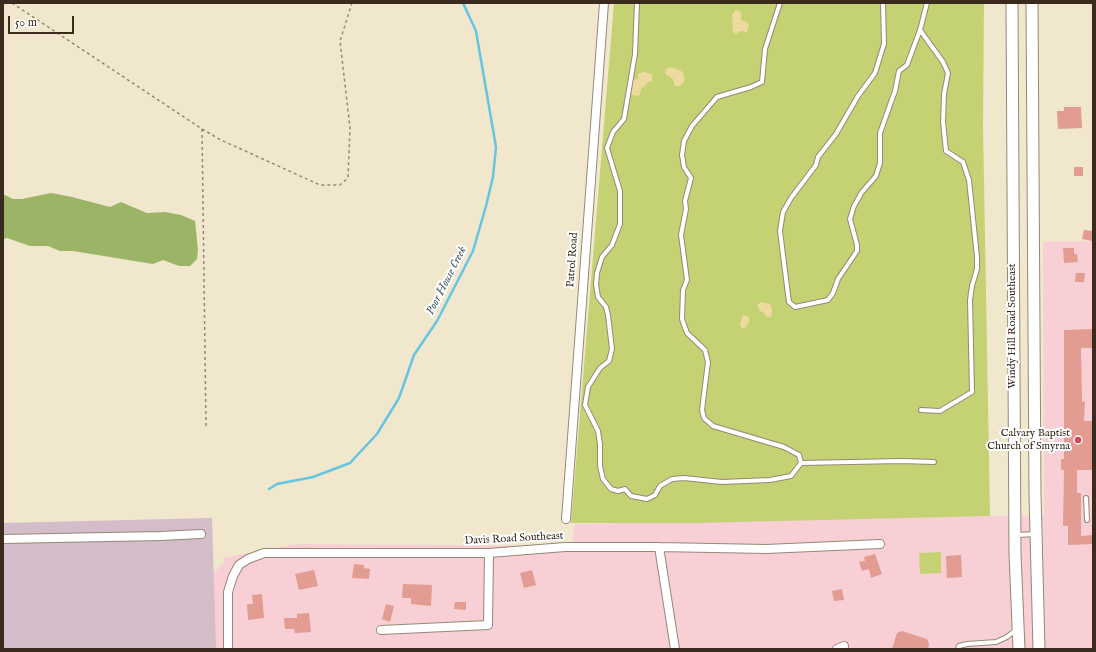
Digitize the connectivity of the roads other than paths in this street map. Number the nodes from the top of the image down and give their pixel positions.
1 (604, 3) edge
2 (637, 3) edge
3 (780, 3) edge
4 (883, 3) edge
5 (927, 3) edge
6 (1012, 3) edge
7 (1032, 3) edge
8 (920, 30) junction
9 (921, 410) dead end
10 (934, 462) dead end
11 (801, 463) junction
12 (1086, 498) dead end
13 (566, 518) dead end
14 (1087, 520) dead end
15 (201, 534) dead end
16 (1036, 534) junction
17 (1014, 535) junction
18 (3, 540) edge
19 (880, 544) dead end
20 (659, 547) junction
21 (489, 553) junction
22 (1017, 629) junction
23 (381, 630) dead end
24 (977, 643) junction
25 (228, 649) edge
26 (675, 649) edge
27 (958, 649) edge
28 (977, 649) edge
29 (1019, 649) edge
30 (1039, 649) edge

1 - 13 street, Patrol Road
2 - 11 lane
3 - 11 lane
4 - 8 lane
5 - 8 lane
6 - 17 main road, Windy Hill Road Southeast
7 - 16 main road, Windy Hill Road Southeast
8 - 9 lane
10 - 11 lane
12 - 14 lane
15 - 18 street
16 - 17 lane
16 - 30 main road, Windy Hill Road Southeast
17 - 22 main road, Windy Hill Road Southeast
19 - 20 street, Davis Road Southeast
20 - 21 street, Davis Road Southeast
20 - 26 street
21 - 23 street
21 - 25 street, Davis Road Southeast
22 - 24 lane
22 - 29 main road, Windy Hill Road Southeast
24 - 27 lane
24 - 28 lane

